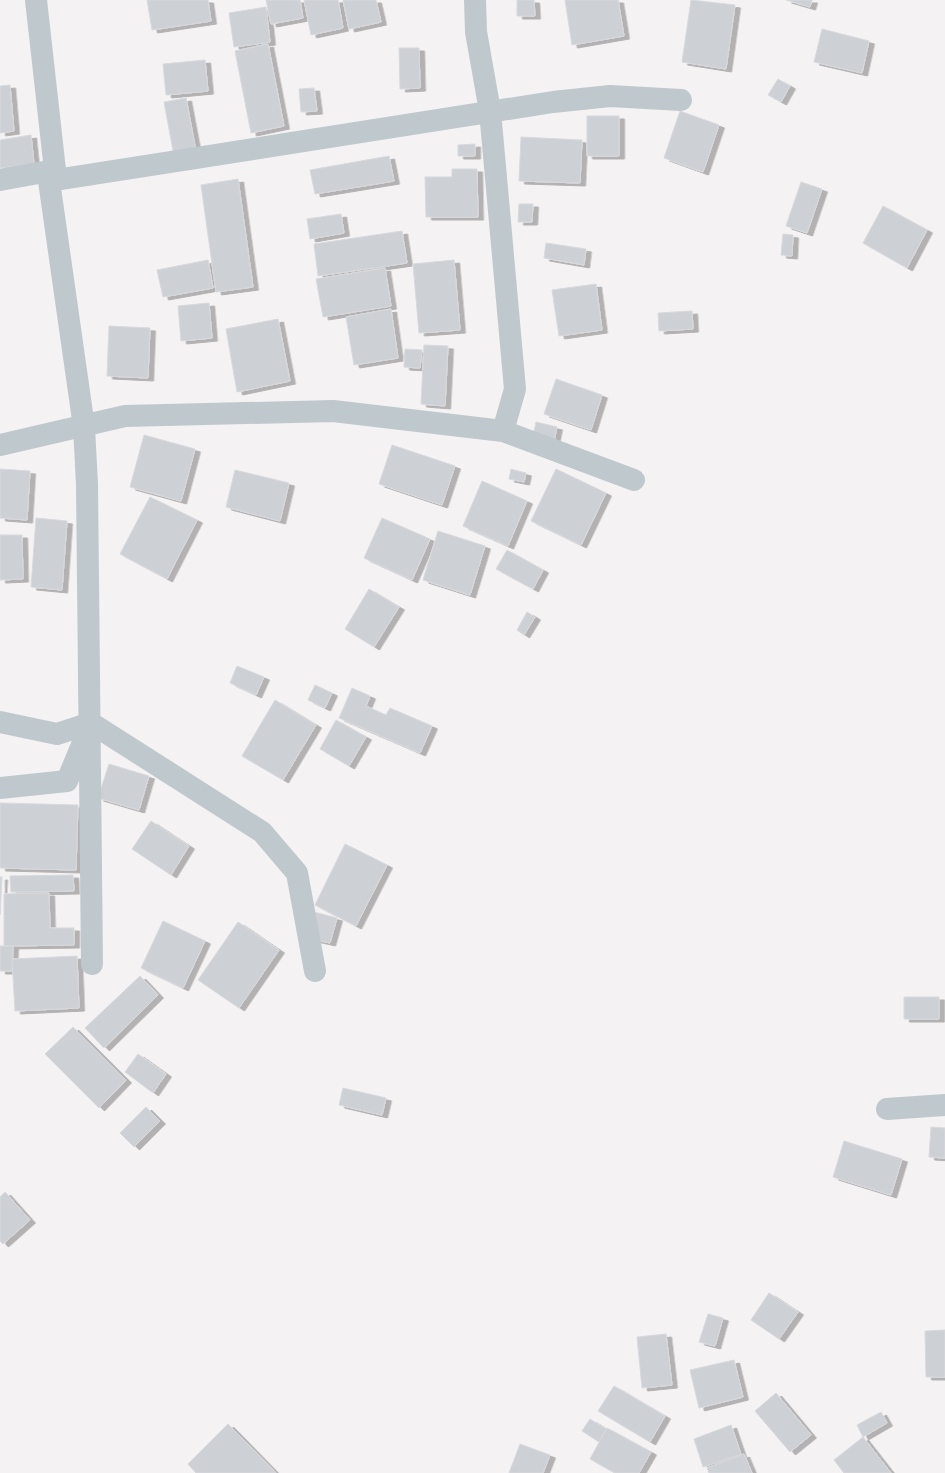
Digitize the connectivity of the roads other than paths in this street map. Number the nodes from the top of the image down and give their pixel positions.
1 (36, 0) edge
2 (475, 0) edge
3 (681, 100) dead end
4 (490, 110) junction
5 (52, 175) junction
6 (0, 180) edge
7 (84, 427) junction
8 (503, 431) junction
9 (0, 445) edge
10 (634, 480) dead end
11 (0, 722) edge
12 (91, 723) junction
13 (0, 788) edge
14 (92, 964) dead end
15 (315, 971) dead end
16 (945, 1105) edge
17 (887, 1109) dead end

1 - 5 street
2 - 4 street
3 - 4 street
4 - 5 street
4 - 8 street
5 - 6 street
5 - 7 street
7 - 8 street
7 - 9 street
7 - 12 street
8 - 10 street
11 - 12 street
12 - 13 street
12 - 14 street
12 - 15 street
16 - 17 street

